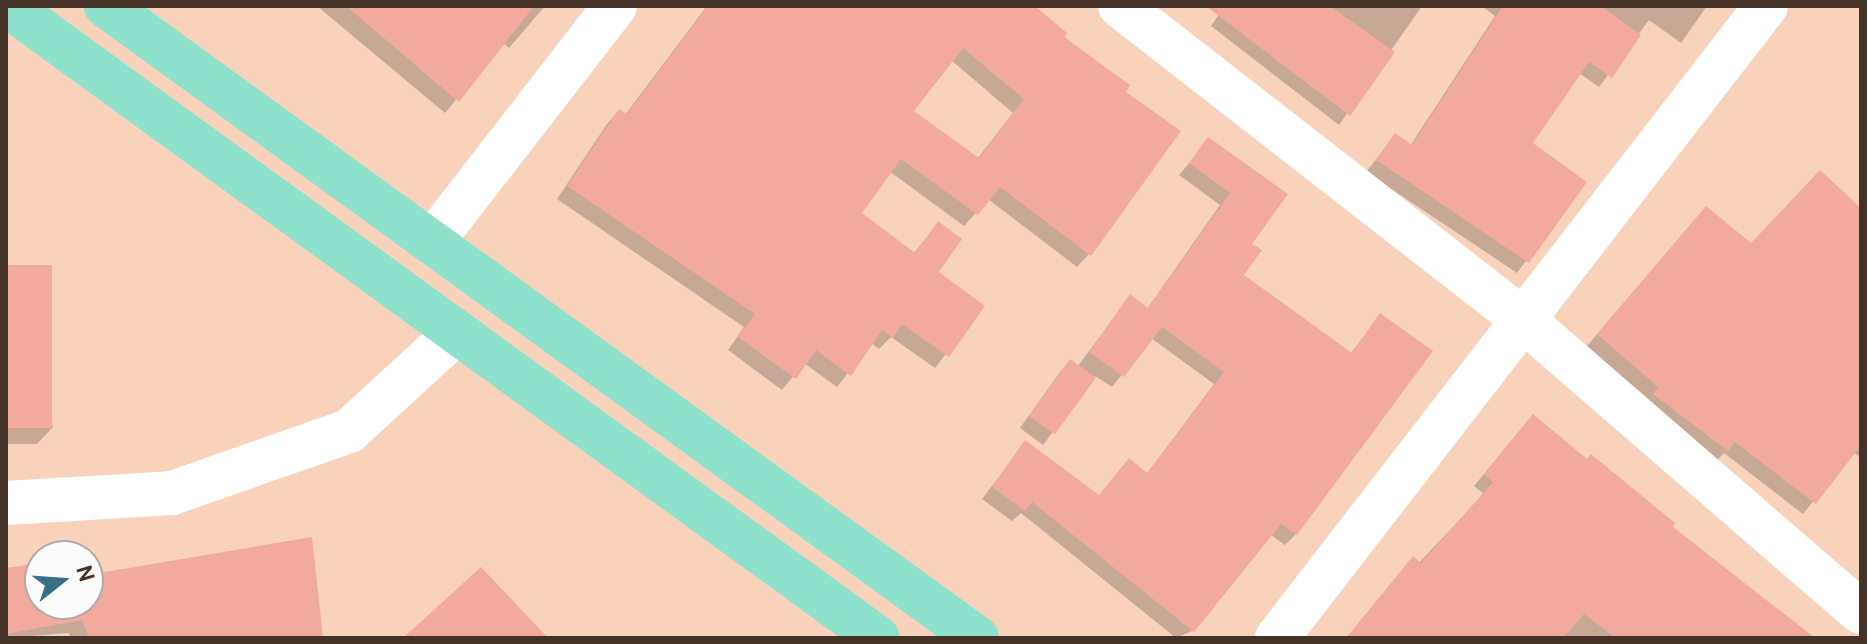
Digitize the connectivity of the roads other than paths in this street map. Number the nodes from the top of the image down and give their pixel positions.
1 (8, 6) edge
2 (106, 6) edge
3 (615, 6) edge
4 (1120, 6) edge
5 (1766, 6) edge
6 (432, 242) junction
7 (1521, 318) junction
8 (455, 334) junction
9 (6, 503) edge
10 (1861, 612) edge
11 (878, 638) edge
12 (977, 638) edge
13 (1277, 638) edge

1 - 8 main road
2 - 6 main road
3 - 6 street
4 - 7 street
5 - 7 street
6 - 12 main road
7 - 10 street
7 - 13 street
8 - 9 street
8 - 11 main road

